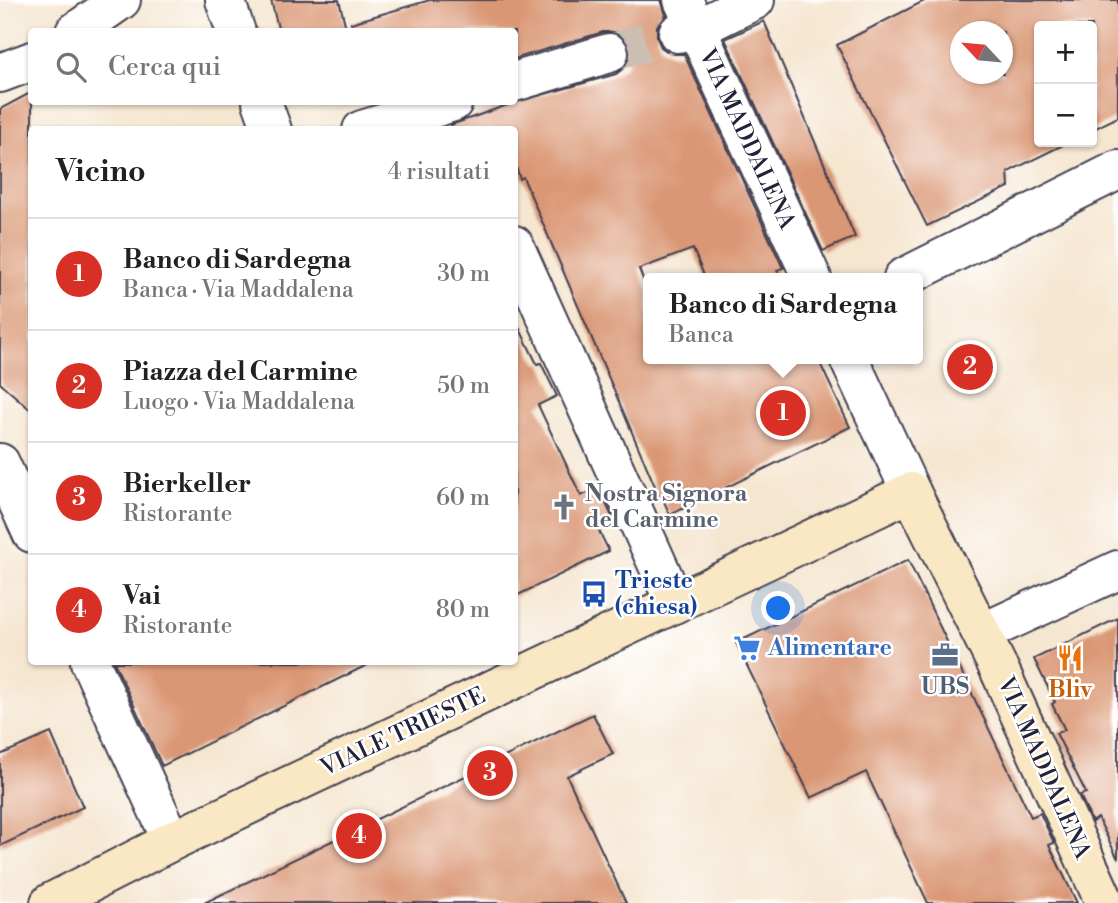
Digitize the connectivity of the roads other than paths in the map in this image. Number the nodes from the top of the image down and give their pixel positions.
1 (121, 0) edge
2 (225, 0) edge
3 (755, 0) edge
4 (686, 20) edge
5 (81, 28) edge
6 (235, 28) edge
7 (609, 53) tunnel mouth
8 (28, 62) edge
9 (0, 73) edge
10 (518, 81) edge
11 (263, 105) edge
12 (443, 105) edge
13 (271, 126) edge
14 (375, 126) edge
15 (1118, 170) edge
16 (518, 254) edge
17 (810, 273) edge
18 (913, 273) edge
19 (851, 364) edge
20 (0, 463) edge
21 (911, 492) junction
22 (28, 524) edge
23 (1118, 570) edge
24 (675, 603) junction
25 (982, 633) junction
26 (91, 665) edge
27 (172, 841) junction
28 (50, 903) edge
29 (1105, 903) edge

1 - 5 street
2 - 6 street
3 - 4 street
4 - 17 street, VIA MADDALENA
7 - 10 street
8 - 9 street
11 - 13 street
12 - 14 street
15 - 18 street
16 - 24 street
19 - 21 street
20 - 22 street
21 - 24 main road, VIALE TRIESTE
21 - 25 main road, VIA MADDALENA
23 - 25 street
24 - 27 main road, VIALE TRIESTE
25 - 29 main road, VIA MADDALENA
26 - 27 street
27 - 28 main road, VIALE TRIESTE

